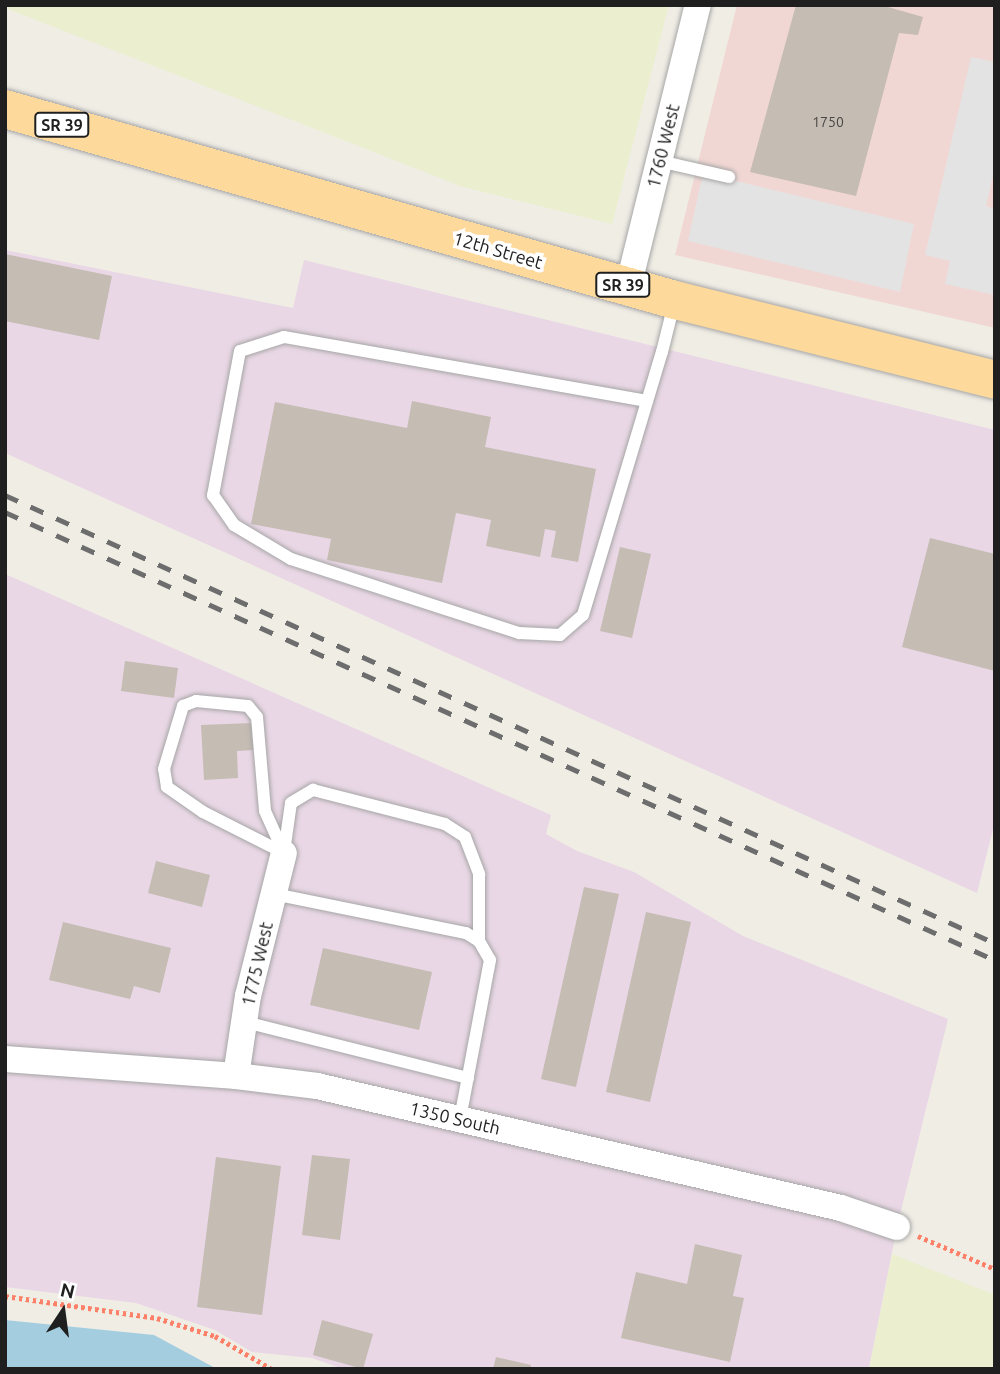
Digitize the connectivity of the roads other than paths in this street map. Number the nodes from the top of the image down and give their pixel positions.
1 (698, 5) edge
2 (5, 109) edge
3 (659, 161) junction
4 (729, 177) dead end
5 (628, 287) junction
6 (675, 300) junction
7 (995, 380) edge
8 (647, 401) junction
9 (284, 853) junction
10 (274, 894) junction
11 (479, 941) junction
12 (245, 1022) junction
13 (5, 1059) edge
14 (236, 1076) junction
15 (468, 1078) junction
16 (460, 1119) junction
17 (897, 1227) road end

1 - 3 street, 1760 West
2 - 5 main road, 12th Street / SR 39
3 - 4 lane
3 - 5 street, 1760 West
5 - 6 main road, 12th Street / SR 39
6 - 7 main road, 12th Street / SR 39
6 - 8 lane
8 - 8 lane
9 - 9 lane
9 - 10 street, 1775 West
9 - 11 lane
10 - 11 lane
10 - 12 street, 1775 West
11 - 15 lane
12 - 14 street, 1775 West
12 - 15 lane
13 - 14 street, 1350 South
14 - 16 street, 1350 South
15 - 16 lane
16 - 17 street, 1350 South

